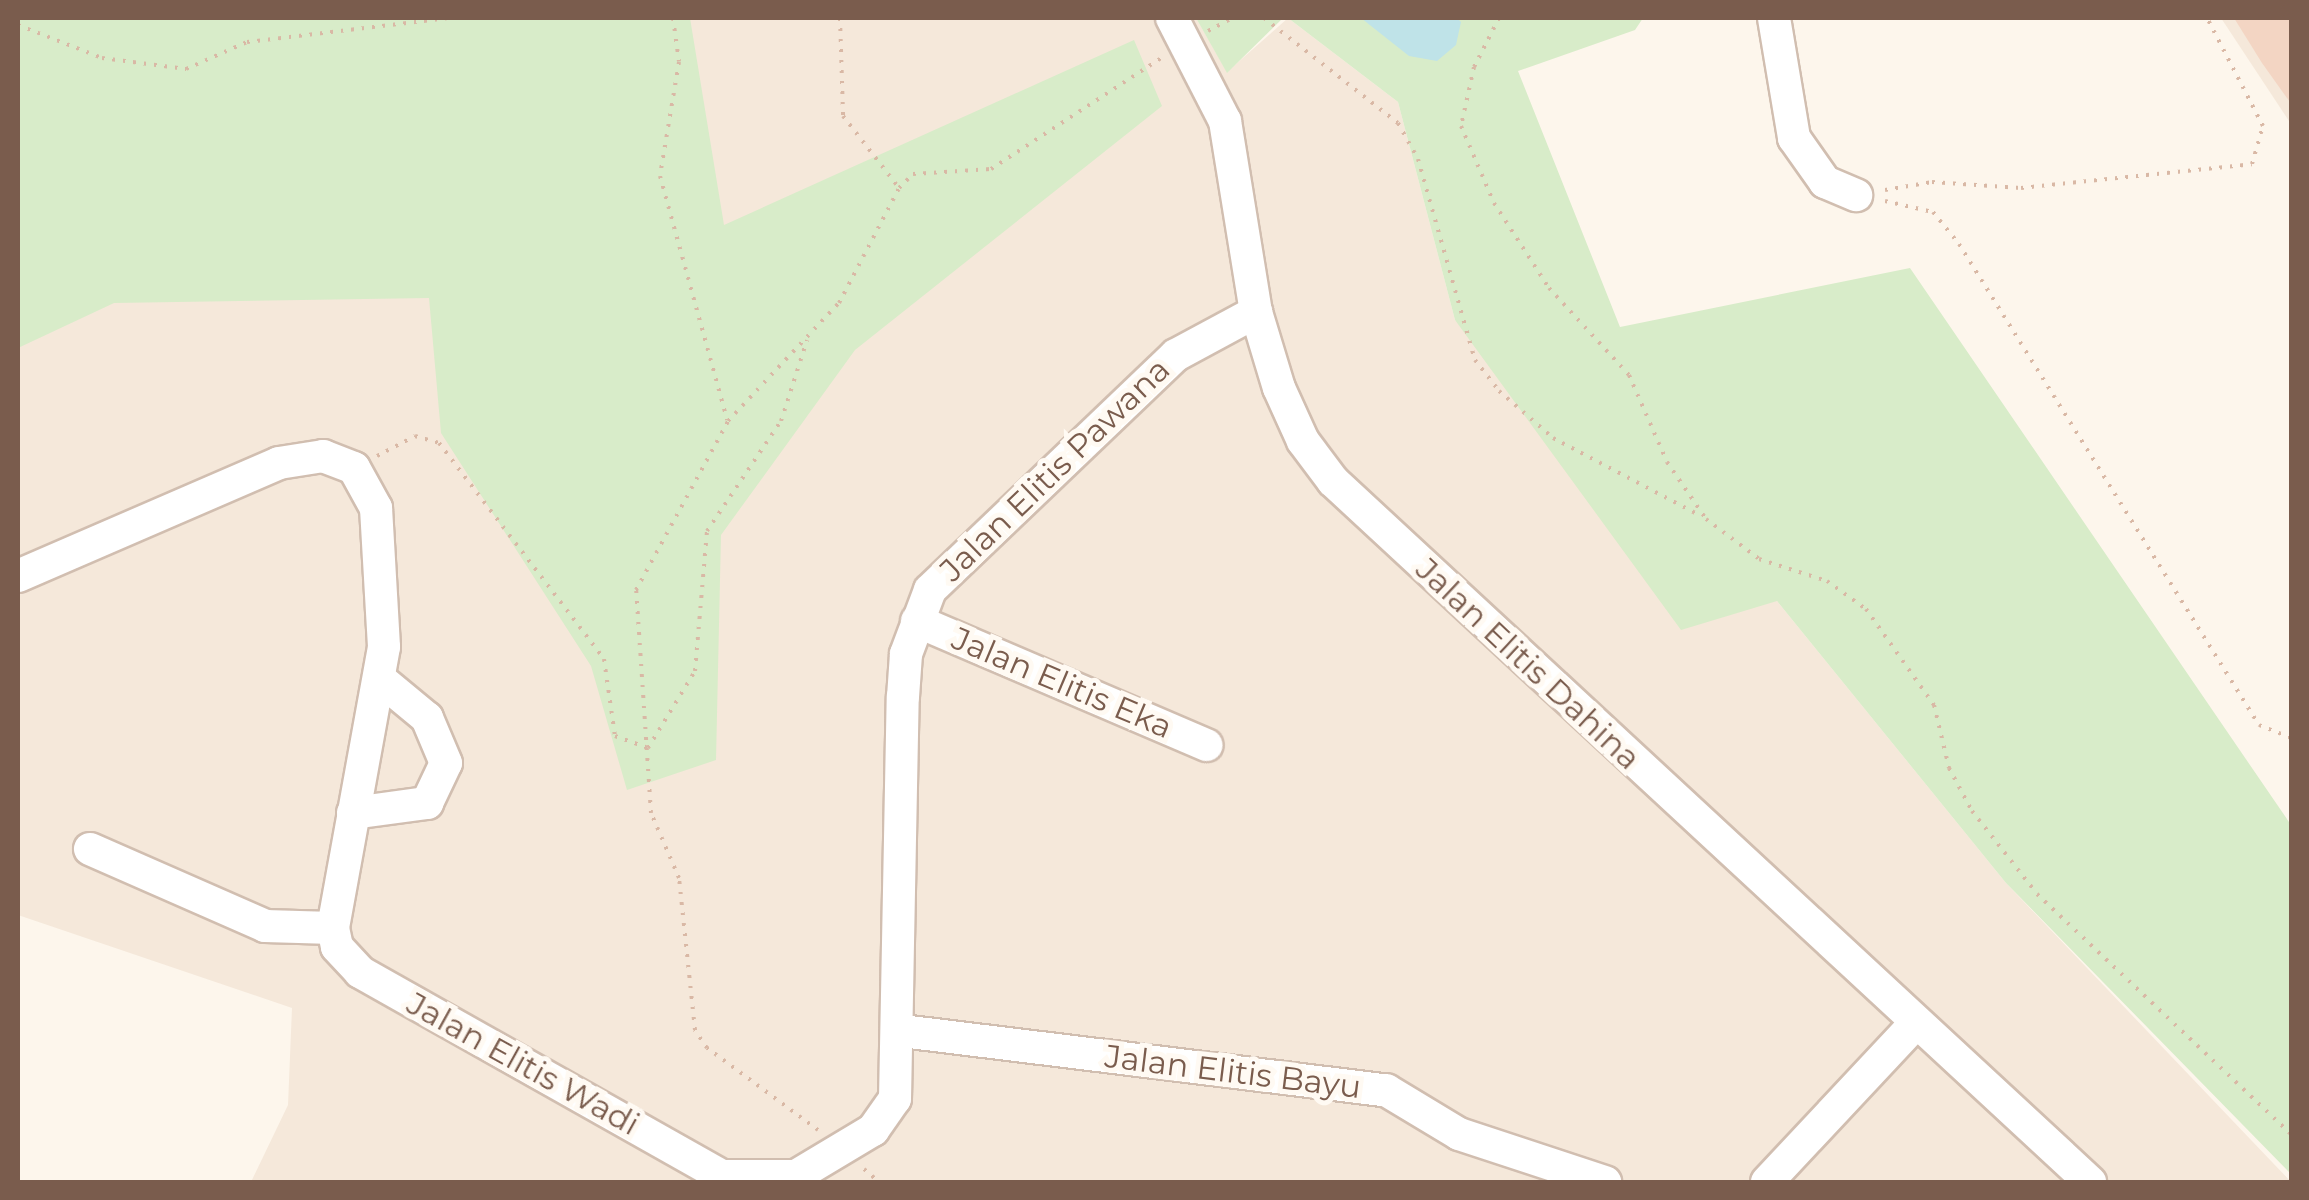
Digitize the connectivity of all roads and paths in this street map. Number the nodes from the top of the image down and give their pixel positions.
1 (447, 18) edge
2 (674, 18) edge
3 (840, 18) edge
4 (1232, 18) edge
5 (1264, 18) edge
6 (1499, 18) edge
7 (1774, 18) edge
8 (2208, 18) edge
9 (18, 24) edge
10 (1179, 30) edge
11 (898, 188) junction
12 (1856, 195) junction
13 (1256, 312) junction
14 (809, 336) junction
15 (728, 422) junction
16 (354, 468) junction
17 (1706, 519) junction
18 (18, 576) edge
19 (917, 621) junction
20 (381, 680) junction
21 (2292, 738) edge
22 (1207, 745) dead end
23 (648, 748) junction
24 (352, 813) junction
25 (90, 848) dead end
26 (334, 928) junction
27 (1913, 1026) junction
28 (902, 1031) junction
29 (2292, 1136) edge
30 (843, 1149) junction
31 (1605, 1182) edge
32 (1767, 1182) edge
33 (2090, 1182) edge

1 - 9 path
2 - 15 path
3 - 11 path
4 - 10 path
5 - 17 path
6 - 17 path
7 - 12 street
8 - 12 path
10 - 11 path
10 - 13 street, Jalan Elitis Dahina
11 - 14 path
12 - 21 path
13 - 19 street, Jalan Elitis Pawana
13 - 27 street, Jalan Elitis Dahina
14 - 15 path
14 - 23 path
15 - 23 path
16 - 18 street
16 - 20 street
16 - 23 path
17 - 29 path
19 - 22 street, Jalan Elitis Eka
19 - 28 street, Jalan Elitis Pawana
20 - 24 street
20 - 24 street
23 - 30 path
24 - 26 street
25 - 26 street
26 - 30 street, Jalan Elitis Wadi
27 - 32 street
27 - 33 street, Jalan Elitis Dahina
28 - 30 street, Jalan Elitis Wadi
28 - 31 street, Jalan Elitis Bayu

